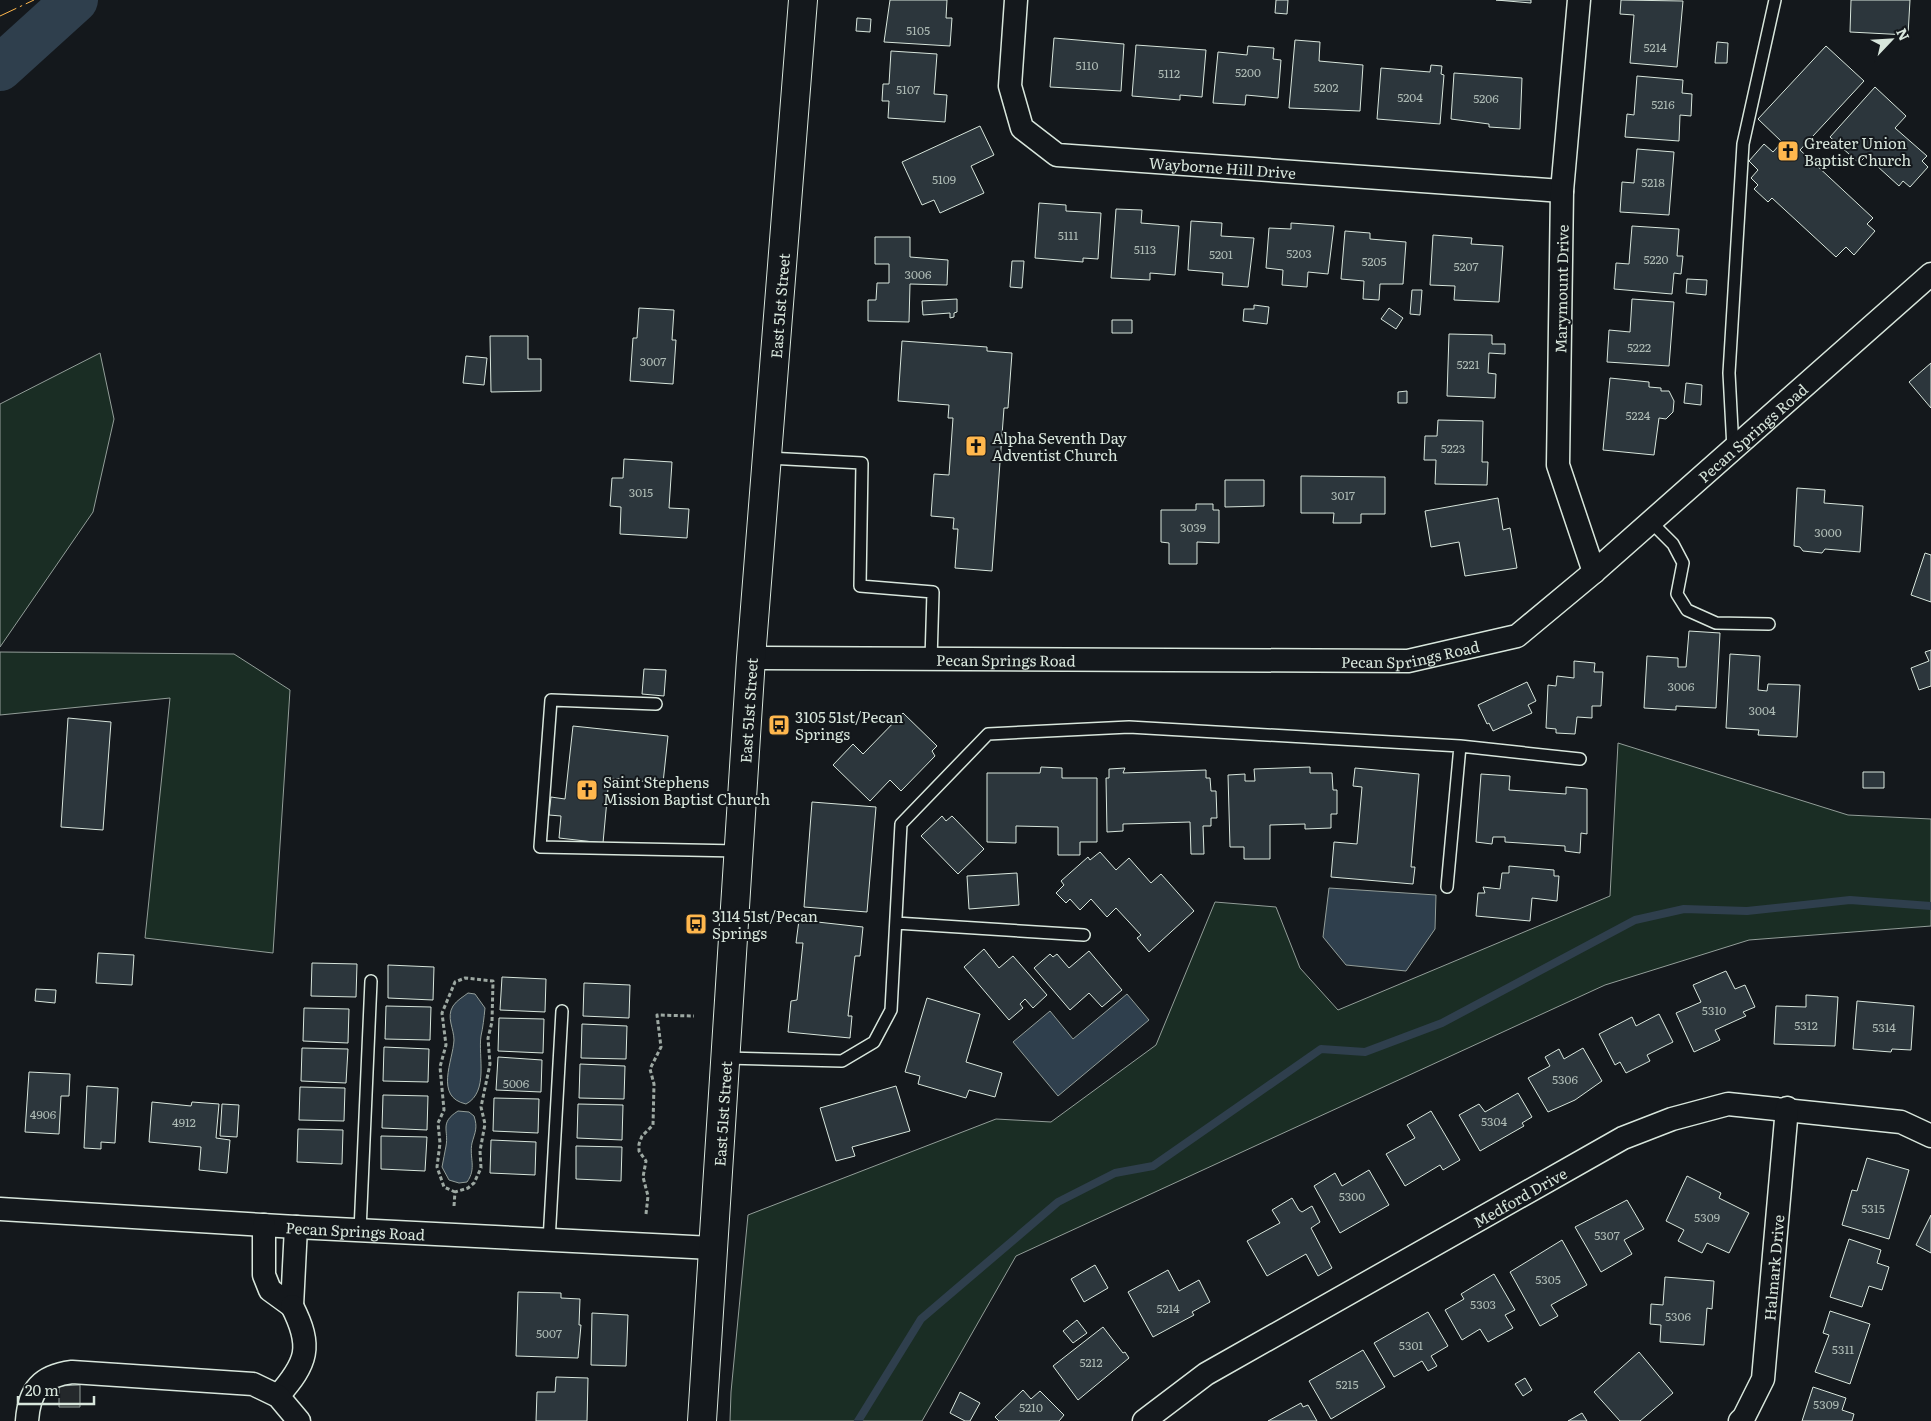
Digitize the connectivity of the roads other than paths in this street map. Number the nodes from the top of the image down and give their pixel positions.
1 (803, 0) edge
2 (1016, 0) edge
3 (1579, 0) edge
4 (1775, 0) edge
5 (1562, 191) junction
6 (1931, 274) edge
7 (1733, 449) junction
8 (768, 458) junction
9 (1651, 522) junction
10 (1594, 572) junction
11 (1769, 624) dead end
12 (752, 658) junction
13 (931, 660) junction
14 (656, 704) dead end
15 (1460, 746) junction
16 (1580, 759) dead end
17 (738, 851) junction
18 (1448, 887) dead end
19 (896, 923) junction
20 (1084, 935) dead end
21 (371, 981) dead end
22 (562, 1011) dead end
23 (724, 1058) junction
24 (1787, 1108) junction
25 (1931, 1136) edge
26 (0, 1209) edge
27 (264, 1225) junction
28 (296, 1227) junction
29 (360, 1231) junction
30 (549, 1241) junction
31 (712, 1248) junction
32 (292, 1306) junction
33 (278, 1396) junction
34 (27, 1421) edge
35 (299, 1421) edge
36 (702, 1421) edge
37 (1144, 1421) edge
38 (1740, 1421) edge

1 - 8 main road, East 51st Street
2 - 5 street, Wayborne Hill Drive
3 - 5 street, Marymount Drive
4 - 7 lane
5 - 10 street, Marymount Drive
6 - 7 street, Pecan Springs Road
7 - 9 street, Pecan Springs Road
8 - 12 main road, East 51st Street
8 - 13 lane
9 - 10 street, Pecan Springs Road
9 - 11 lane
10 - 13 street, Pecan Springs Road
12 - 13 street, Pecan Springs Road
12 - 17 main road, East 51st Street
14 - 17 lane
15 - 16 lane
15 - 18 lane
15 - 19 lane
17 - 23 main road, East 51st Street
19 - 20 lane
19 - 23 lane
21 - 29 lane
22 - 30 lane
23 - 31 main road, East 51st Street
24 - 25 street, Medford Drive
24 - 37 street, Medford Drive
24 - 38 street, Halmark Drive
26 - 27 street, Pecan Springs Road
27 - 28 street, Pecan Springs Road
27 - 32 street
28 - 29 street, Pecan Springs Road
28 - 32 street
29 - 30 street, Pecan Springs Road
30 - 31 street, Pecan Springs Road
31 - 36 main road, East 51st Street
32 - 33 street
33 - 34 street
33 - 35 street

